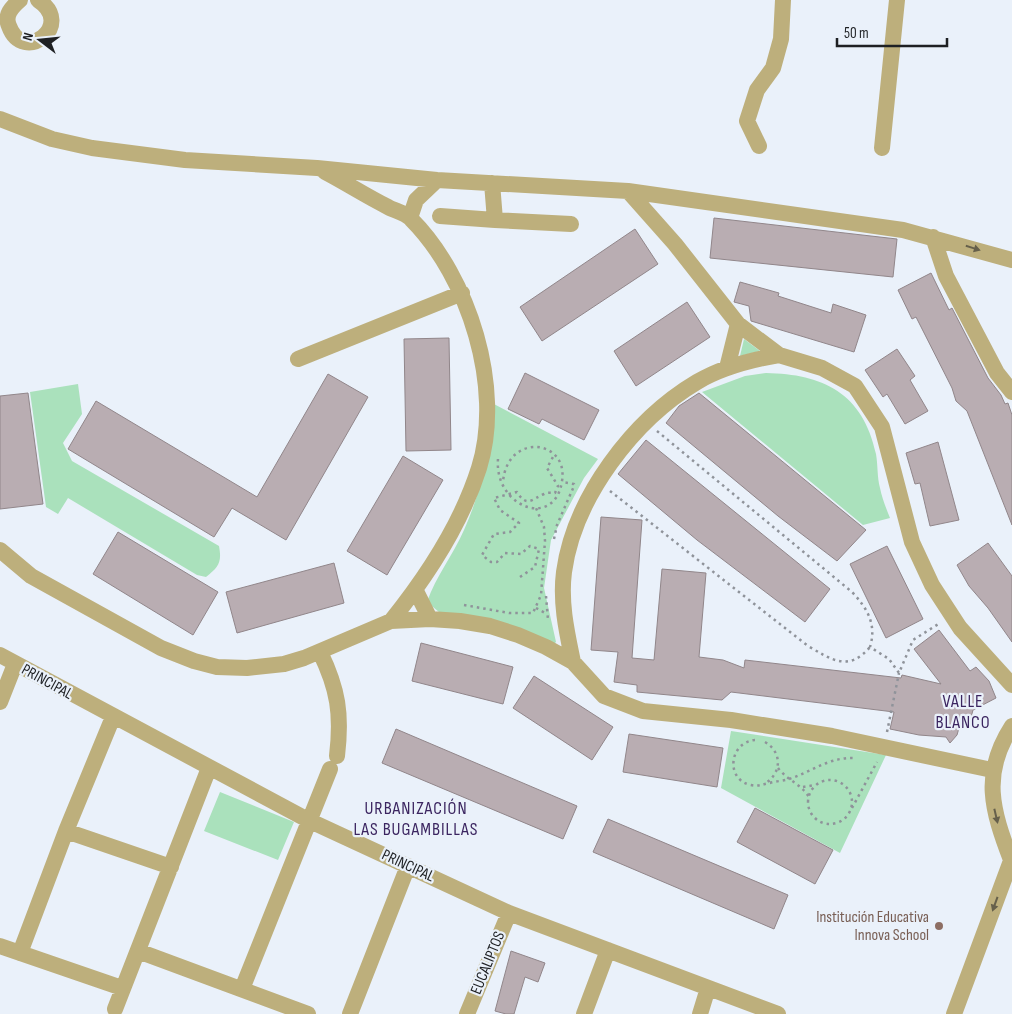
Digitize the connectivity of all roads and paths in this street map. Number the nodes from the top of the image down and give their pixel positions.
1 (38, 0) edge
2 (783, 0) edge
3 (897, 0) edge
4 (10, 4) edge
5 (0, 119) edge
6 (759, 146) dead end
7 (882, 148) dead end
8 (317, 168) junction
9 (437, 180) junction
10 (492, 183) junction
11 (628, 191) junction
12 (440, 216) dead end
13 (410, 218) junction
14 (495, 220) junction
15 (571, 224) dead end
16 (934, 237) junction
17 (1012, 260) edge
18 (462, 293) junction
19 (738, 324) junction
20 (779, 355) junction
21 (298, 359) dead end
22 (727, 368) junction
23 (1012, 392) edge
24 (648, 422) junction
25 (554, 455) junction
26 (596, 481) junction
27 (562, 482) junction
28 (506, 493) junction
29 (536, 508) junction
30 (554, 541) dead end
31 (0, 550) edge
32 (520, 576) dead end
33 (546, 585) dead end
34 (416, 591) junction
35 (460, 605) dead end
36 (536, 608) junction
37 (547, 614) junction
38 (952, 616) junction
39 (430, 619) junction
40 (391, 621) junction
41 (549, 627) dead end
42 (870, 647) junction
43 (320, 652) junction
44 (0, 656) edge
45 (573, 662) junction
46 (15, 664) junction
47 (899, 673) junction
48 (1012, 685) edge
49 (0, 702) edge
50 (113, 717) junction
51 (1012, 726) edge
52 (750, 737) dead end
53 (885, 739) dead end
54 (768, 740) dead end
55 (849, 752) dead end
56 (869, 758) dead end
57 (209, 768) junction
58 (778, 768) junction
59 (992, 770) junction
60 (790, 778) junction
61 (766, 783) junction
62 (816, 785) junction
63 (803, 787) junction
64 (809, 796) junction
65 (852, 808) junction
66 (308, 820) junction
67 (66, 831) junction
68 (1012, 859) edge
69 (408, 866) junction
70 (171, 867) junction
71 (509, 913) junction
72 (0, 946) edge
73 (608, 950) junction
74 (138, 951) junction
75 (20, 953) junction
76 (122, 988) junction
77 (708, 988) junction
78 (242, 989) junction
79 (115, 1009) dead end
80 (308, 1014) edge
81 (350, 1014) edge
82 (467, 1014) edge
83 (584, 1014) edge
84 (700, 1014) edge
85 (778, 1014) edge
86 (954, 1014) edge

1 - 4 street
2 - 6 street
3 - 7 street
5 - 8 street
8 - 9 street
8 - 13 street
9 - 10 street
9 - 13 street
10 - 11 street
10 - 14 street
11 - 16 street
11 - 19 street
12 - 14 street
13 - 18 street
14 - 15 street
16 -> 17 street
16 - 23 street
18 - 21 street
18 - 34 street
19 - 20 street
19 - 22 street
20 - 22 street
20 - 38 street
22 - 24 street
24 - 26 street
24 - 42 path
25 - 27 path
25 - 28 path
25 - 28 path
26 - 42 path
26 - 45 street
27 - 29 path
27 - 30 path
28 - 29 path
28 - 32 path
29 - 36 path
31 - 43 street
33 - 37 path
34 - 39 street
34 - 40 street
35 - 36 path
36 - 37 path
37 - 41 path
38 - 47 path
38 - 48 street
39 - 40 street
39 - 45 street
40 - 43 street
42 - 47 path
43 - 66 street
44 - 46 street, PRINCIPAL
45 - 59 street
46 - 49 street
46 - 50 street, PRINCIPAL
47 - 53 path
50 - 57 street, PRINCIPAL
50 - 67 street
51 - 59 street
52 - 54 path
55 - 60 path
56 - 65 path
57 - 66 street, PRINCIPAL
57 - 70 street
58 - 60 path
58 - 61 path
58 - 61 path
59 -> 68 street
60 - 61 path
60 - 63 path
62 - 63 path
62 - 64 path
62 - 65 path
63 - 64 path
64 - 65 path
66 - 69 street, PRINCIPAL
66 - 78 street
67 - 70 street
67 - 75 street
68 -> 86 street
69 - 71 street, PRINCIPAL
69 - 81 street
70 - 74 street
71 - 73 street, PRINCIPAL
71 - 82 street, EUCALIPTOS
72 - 75 street
73 - 77 street, PRINCIPAL
73 - 83 street
74 - 76 street
74 - 78 street
75 - 76 street
76 - 79 street
77 - 84 street
77 - 85 street, PRINCIPAL
78 - 80 street

